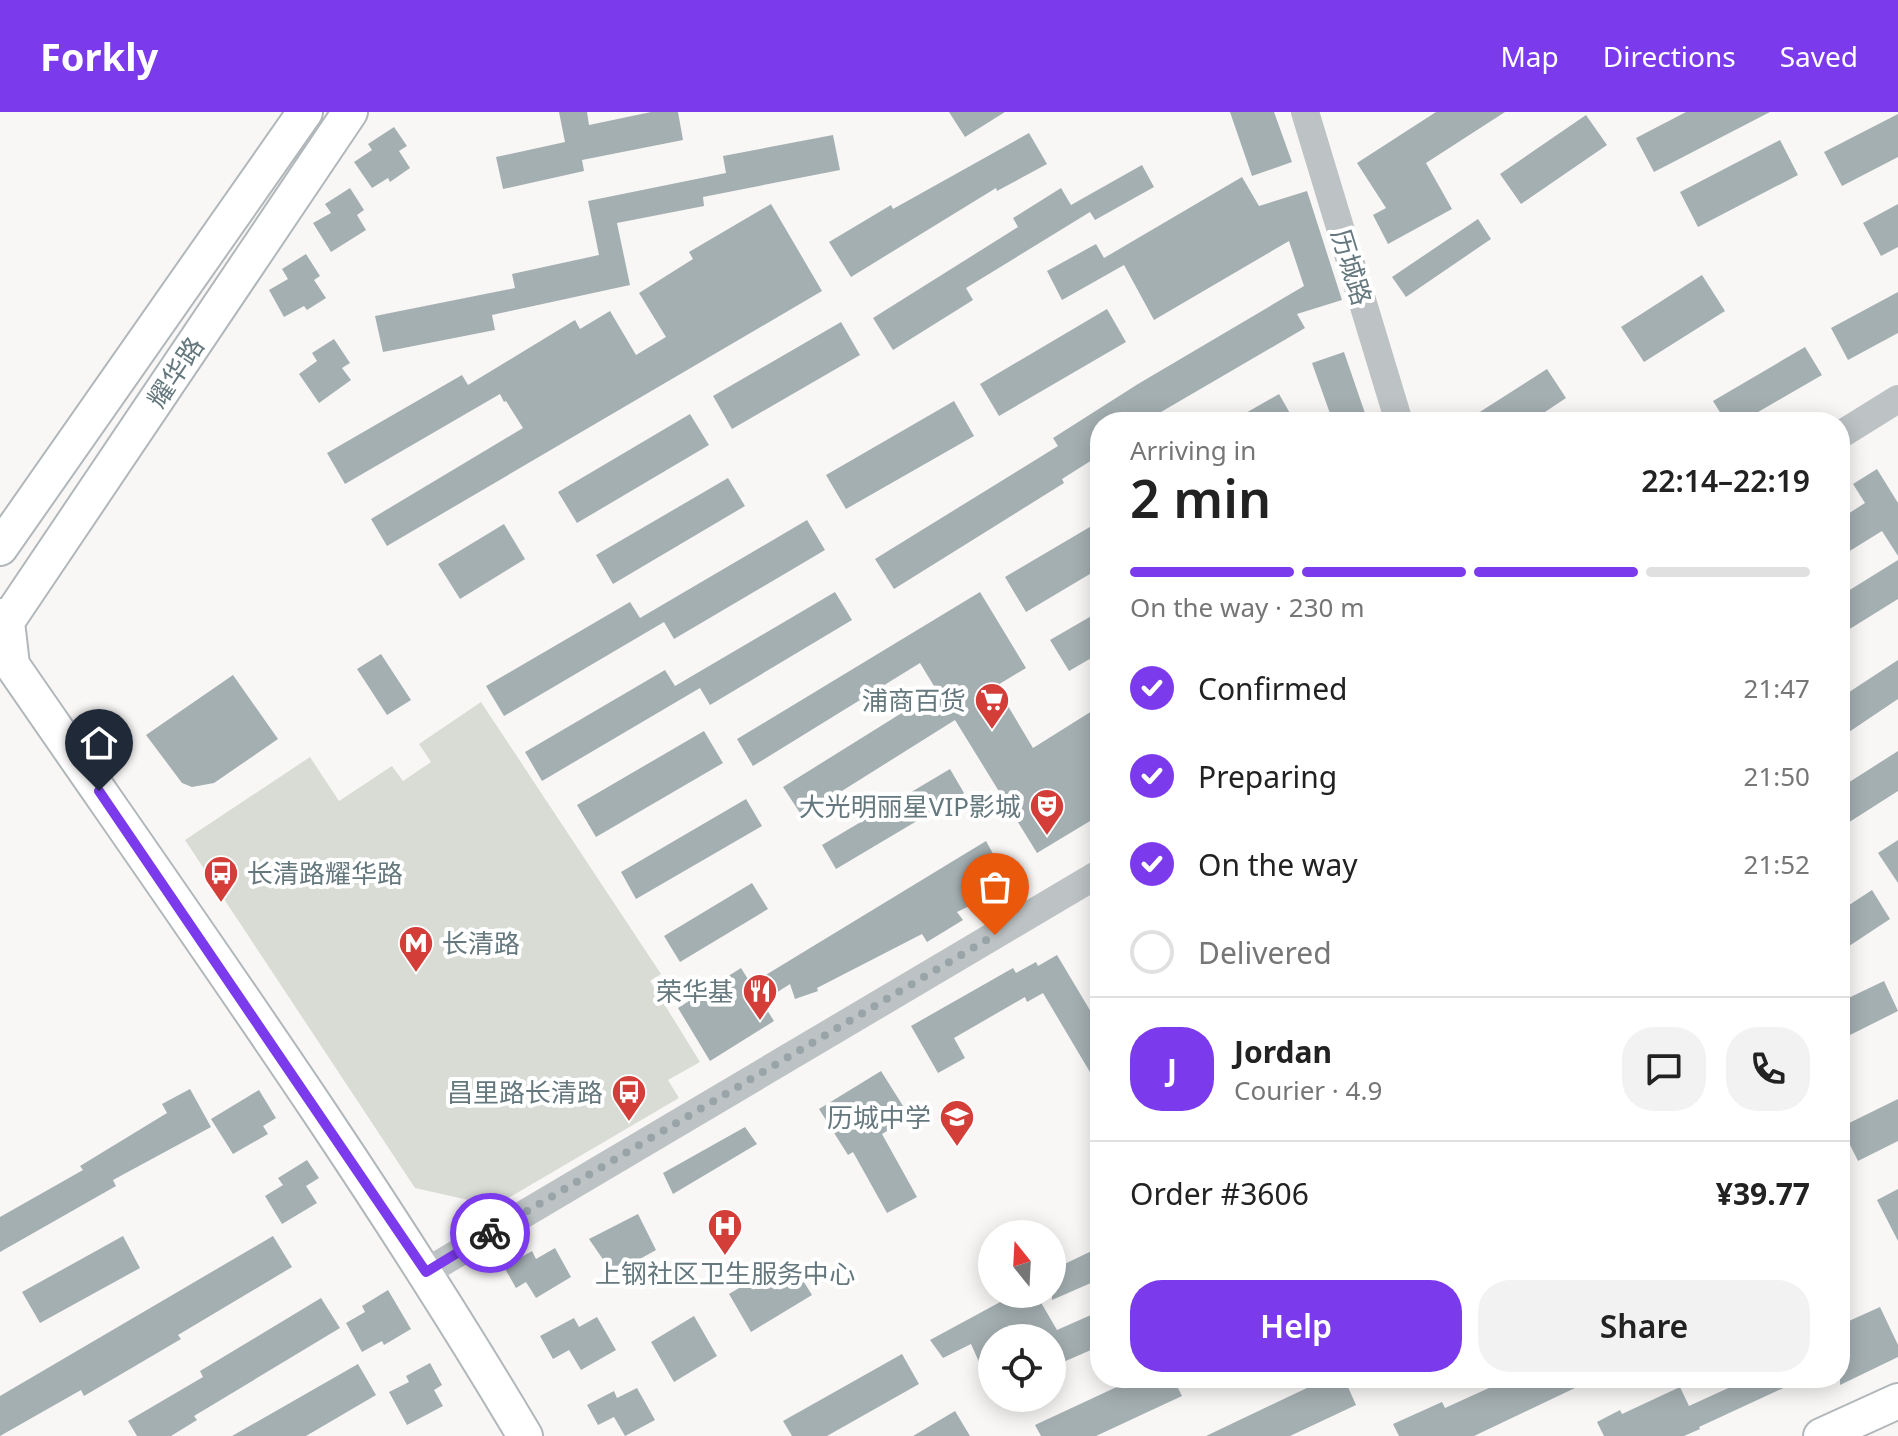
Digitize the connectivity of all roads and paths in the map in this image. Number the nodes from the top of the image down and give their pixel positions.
1 (305, 112) edge
2 (350, 112) edge
3 (1305, 112) edge
4 (1898, 399) edge
5 (1396, 412) edge
6 (1850, 429) edge
7 (0, 548) edge
8 (2, 623) edge
9 (6, 666) edge
10 (1090, 879) edge
11 (426, 1272) junction
12 (1898, 1401) edge
13 (525, 1436) edge
14 (1821, 1436) edge

1 - 7 main road, 耀华路
2 - 8 main road, 耀华路
3 - 5 street, 历城路
4 - 6 street
8 - 9 main road
9 - 11 main road
10 - 11 street
11 - 13 main road
12 - 14 main road

